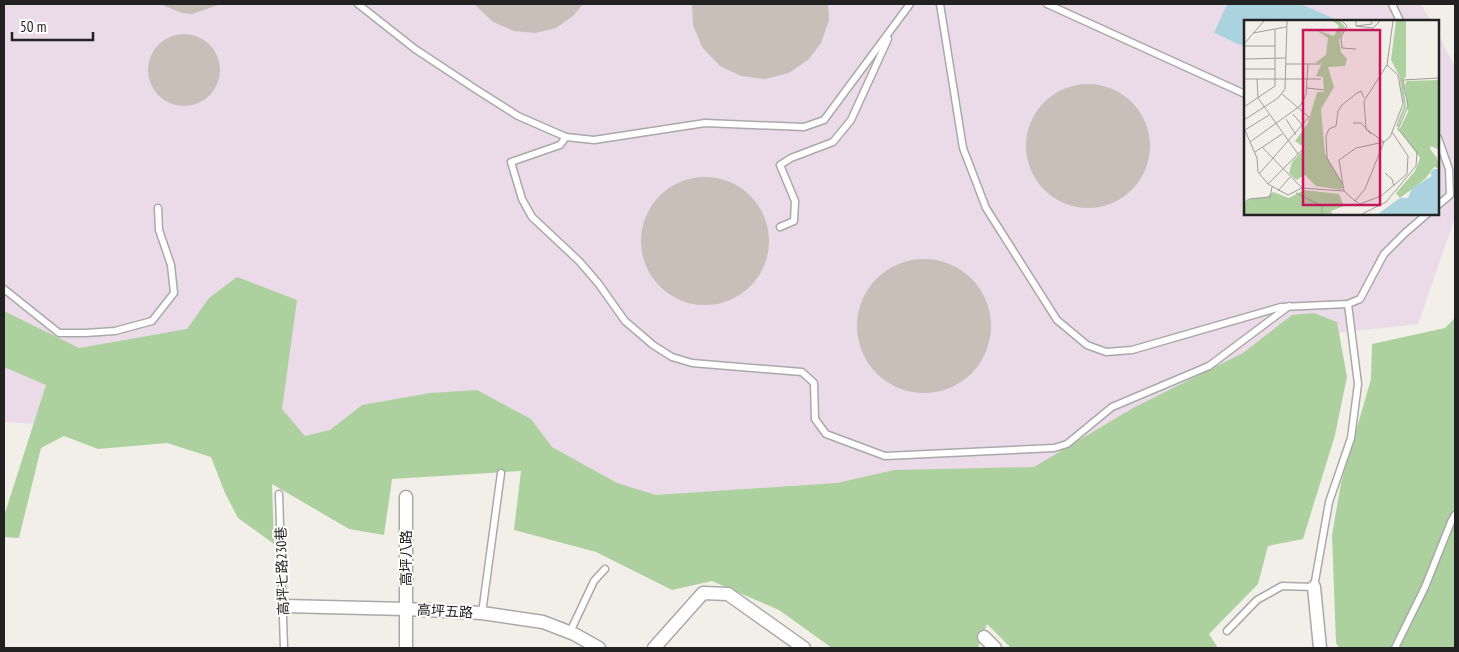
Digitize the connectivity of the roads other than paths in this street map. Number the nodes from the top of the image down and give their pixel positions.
1 (358, 4) edge
2 (910, 4) edge
3 (940, 4) edge
4 (1047, 4) edge
5 (1392, 4) edge
6 (1400, 20) edge
7 (894, 26) junction
8 (1244, 94) edge
9 (566, 137) junction
10 (1439, 141) edge
11 (1439, 204) edge
12 (158, 208) dead end
13 (1426, 215) edge
14 (780, 227) dead end
15 (4, 289) edge
16 (1348, 304) junction
17 (1289, 306) junction
18 (501, 473) dead end
19 (280, 494) dead end
20 (406, 497) dead end
21 (1455, 515) edge
22 (604, 569) dead end
23 (1314, 587) junction
24 (284, 606) junction
25 (406, 609) junction
26 (482, 613) junction
27 (1227, 631) dead end
28 (570, 632) junction
29 (984, 637) dead end
30 (801, 647) edge
31 (284, 648) edge
32 (406, 648) edge
33 (599, 648) edge
34 (654, 648) edge
35 (995, 648) edge
36 (1320, 648) edge
37 (1395, 648) edge

1 - 9 lane
2 - 7 lane
3 - 17 lane
4 - 8 lane
5 - 6 lane
7 - 9 lane
7 - 14 lane
9 - 17 lane
10 - 11 lane
12 - 15 lane
13 - 16 lane
16 - 17 lane
16 - 23 lane
18 - 26 lane
19 - 24 lane, 高坪七路230巷
20 - 25 street, 高坪八路
21 - 37 lane
22 - 28 lane
23 - 27 lane
23 - 36 street
24 - 25 street, 高坪五路
24 - 31 lane, 高坪七路230巷
25 - 26 street, 高坪五路
25 - 32 street, 高坪八路
26 - 28 street, 高坪五路
28 - 33 street, 高坪五路
29 - 35 street
30 - 34 street

